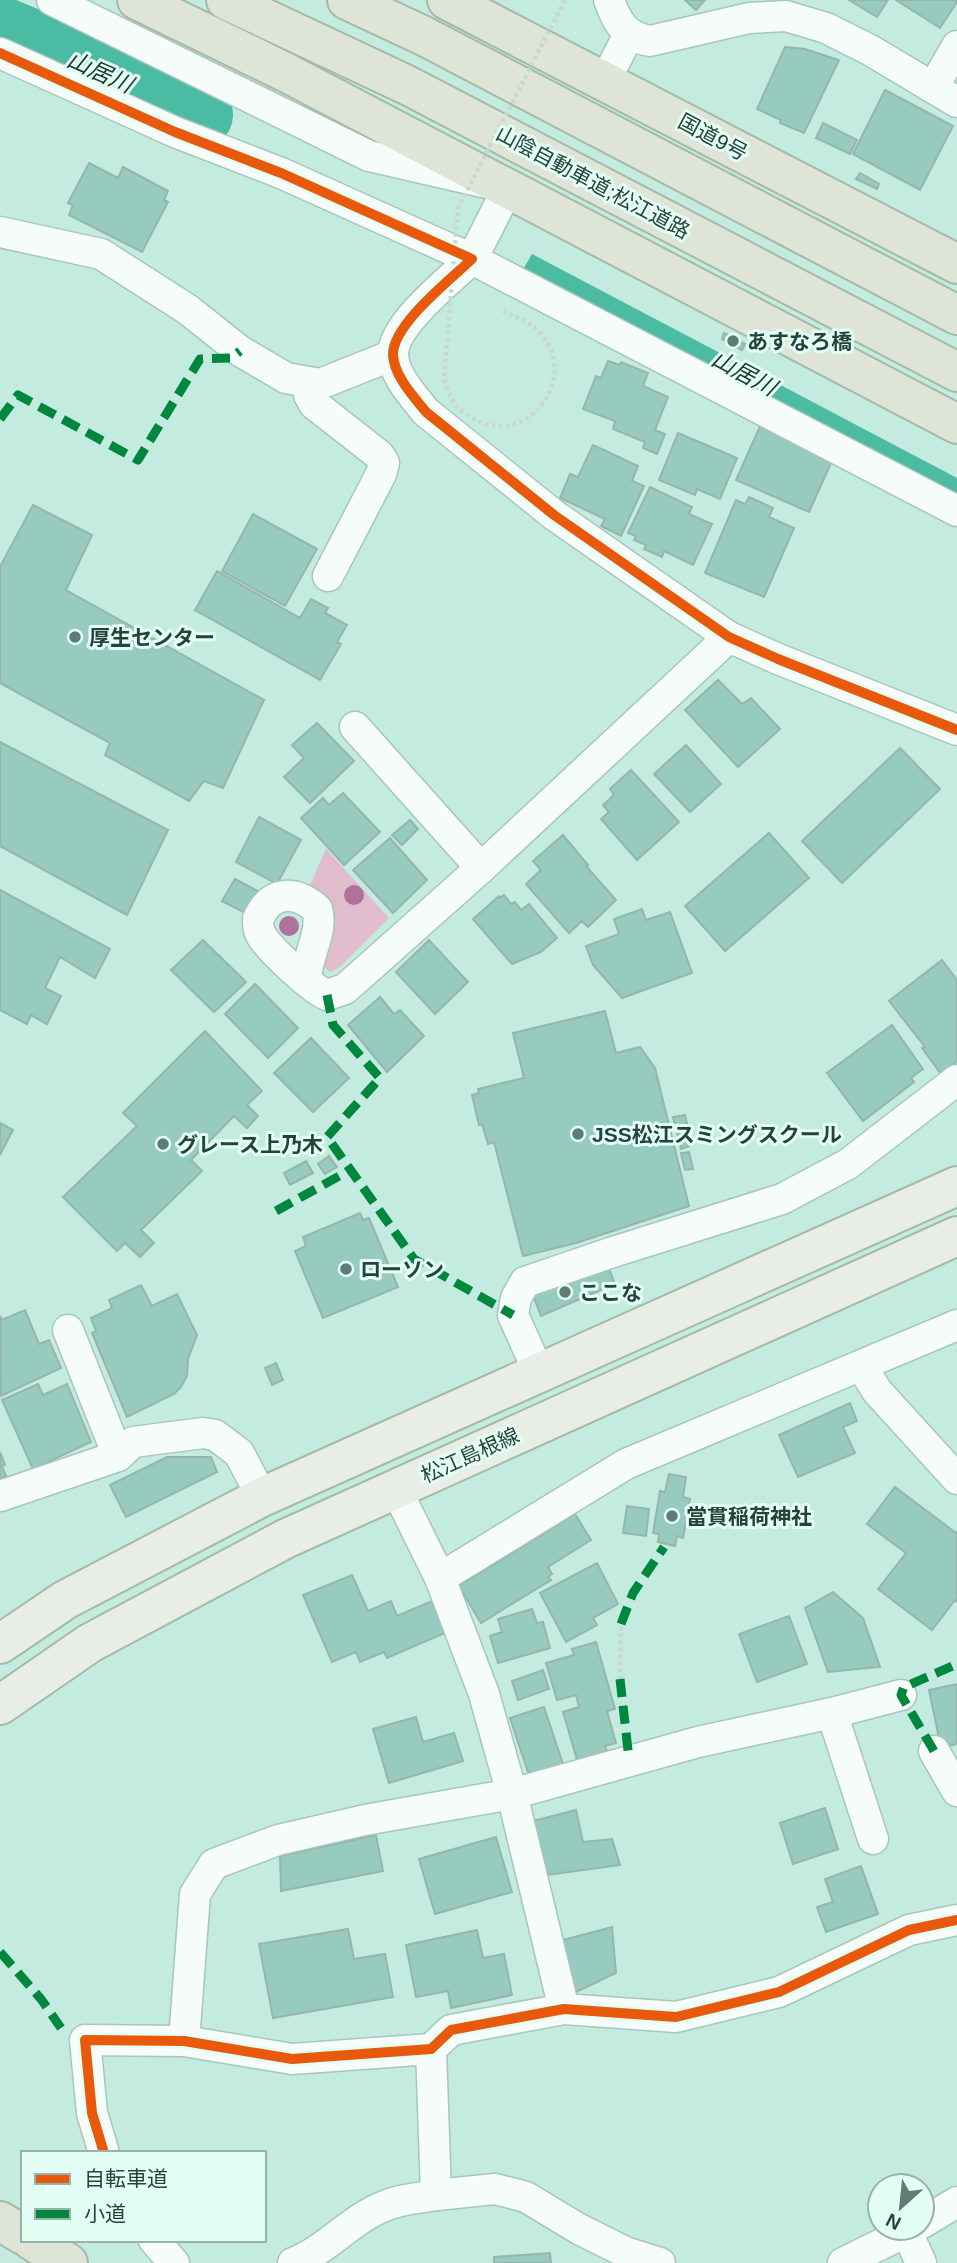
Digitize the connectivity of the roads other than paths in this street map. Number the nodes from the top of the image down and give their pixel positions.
1 (52, 0) edge
2 (136, 0) edge
3 (226, 0) edge
4 (347, 0) edge
5 (609, 0) edge
6 (456, 4) edge
7 (789, 8) edge
8 (629, 34) junction
9 (957, 46) edge
10 (0, 53) edge
11 (605, 81) junction
12 (945, 94) edge
13 (508, 188) junction
14 (0, 232) edge
15 (472, 259) junction
16 (957, 264) edge
17 (957, 315) edge
18 (393, 355) junction
19 (948, 367) edge
20 (309, 384) junction
21 (957, 424) edge
22 (957, 511) edge
23 (328, 576) dead end
24 (729, 637) junction
25 (355, 727) dead end
26 (957, 730) edge
27 (481, 868) junction
28 (306, 981) dead end
29 (957, 1080) edge
30 (957, 1186) edge
31 (957, 1236) edge
32 (957, 1325) edge
33 (68, 1330) dead end
34 (862, 1367) junction
35 (539, 1373) junction
36 (118, 1456) junction
37 (957, 1479) edge
38 (396, 1489) junction
39 (0, 1496) edge
40 (261, 1497) junction
41 (440, 1578) junction
42 (0, 1644) edge
43 (901, 1695) dead end
44 (0, 1705) edge
45 (832, 1713) junction
46 (933, 1751) dead end
47 (957, 1791) edge
48 (512, 1794) junction
49 (873, 1839) dead end
50 (957, 1920) edge
51 (564, 2009) junction
52 (184, 2040) junction
53 (431, 2049) junction
54 (103, 2151) edge
55 (436, 2195) junction
56 (957, 2202) edge
57 (936, 2215) edge
58 (0, 2221) edge
59 (21, 2234) edge
60 (34, 2242) edge
61 (155, 2242) edge
62 (886, 2242) edge
63 (917, 2242) edge
64 (68, 2263) edge
65 (174, 2263) edge
66 (293, 2263) edge
67 (660, 2263) edge
68 (843, 2263) edge
69 (921, 2263) edge

1 - 13 street
2 - 13 highway
3 - 19 highway, 山陰自動車道;松江道路
4 - 17 highway
5 - 8 street
6 - 11 highway, 国道9号
7 - 8 street
7 - 12 street
8 - 11 street
9 - 12 street
10 - 15 street
11 - 16 highway, 国道9号
13 - 15 street
13 - 21 highway
14 - 20 street
15 - 18 street
15 - 22 street
18 - 20 street
18 - 24 street
20 - 23 street
24 - 26 street
24 - 27 street
25 - 27 street
27 - 28 street
29 - 35 street
30 - 35 main road
31 - 38 main road, 松江島根線
32 - 34 street
33 - 36 street
34 - 37 street
34 - 41 street
35 - 40 main road
36 - 39 street
36 - 40 street
38 - 41 street
38 - 44 main road, 松江島根線
40 - 42 main road
41 - 48 street
43 - 45 street
45 - 48 street
45 - 49 street
46 - 47 street
48 - 51 street
48 - 52 street
50 - 51 street
51 - 53 street
52 - 53 street
52 - 54 street
53 - 55 street
55 - 66 street
55 - 67 street
56 - 57 street
58 - 59 highway
60 - 64 highway
61 - 65 street
62 - 68 street
63 - 69 street

